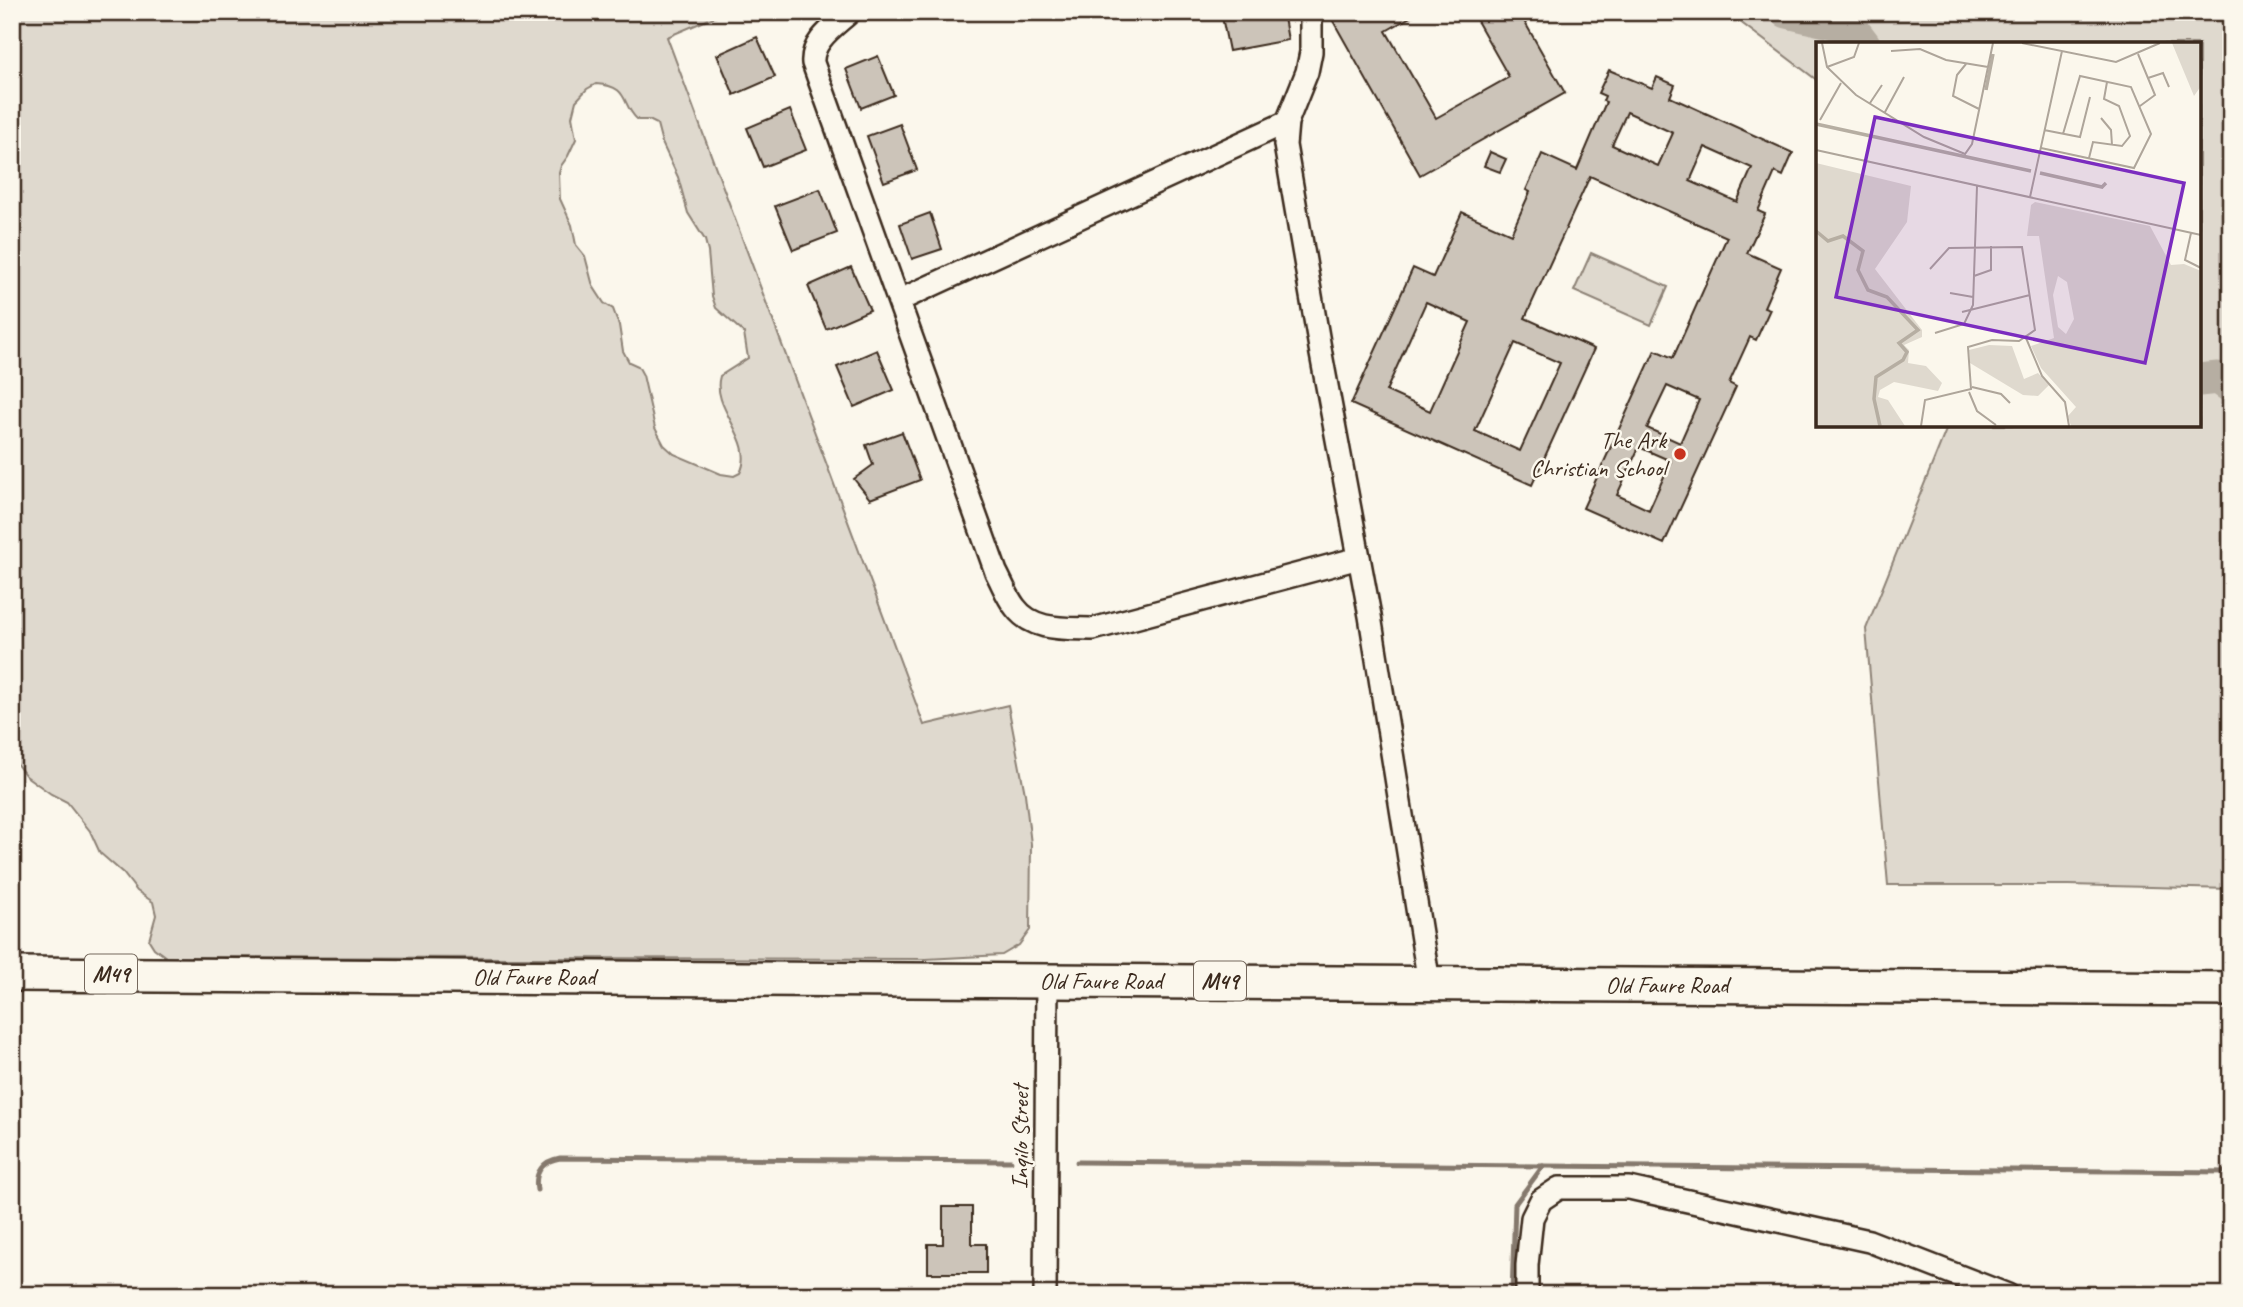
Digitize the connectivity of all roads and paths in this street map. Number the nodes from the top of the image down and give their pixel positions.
1 (850, 12) edge
2 (1311, 12) edge
3 (1287, 122) junction
4 (900, 300) junction
5 (1359, 558) junction
6 (12, 974) edge
7 (1047, 980) junction
8 (1429, 983) junction
9 (2231, 989) edge
10 (1045, 1295) edge
11 (1527, 1295) edge
12 (2008, 1295) edge

1 - 4 street
2 - 3 street
3 - 4 street
3 - 5 street
4 - 5 street
5 - 8 street
6 - 7 main road, Old Faure Road / M49
7 - 8 main road, Old Faure Road / M49
7 - 10 street, Inqilo Street
8 - 9 main road, Old Faure Road / M49
11 - 12 street

